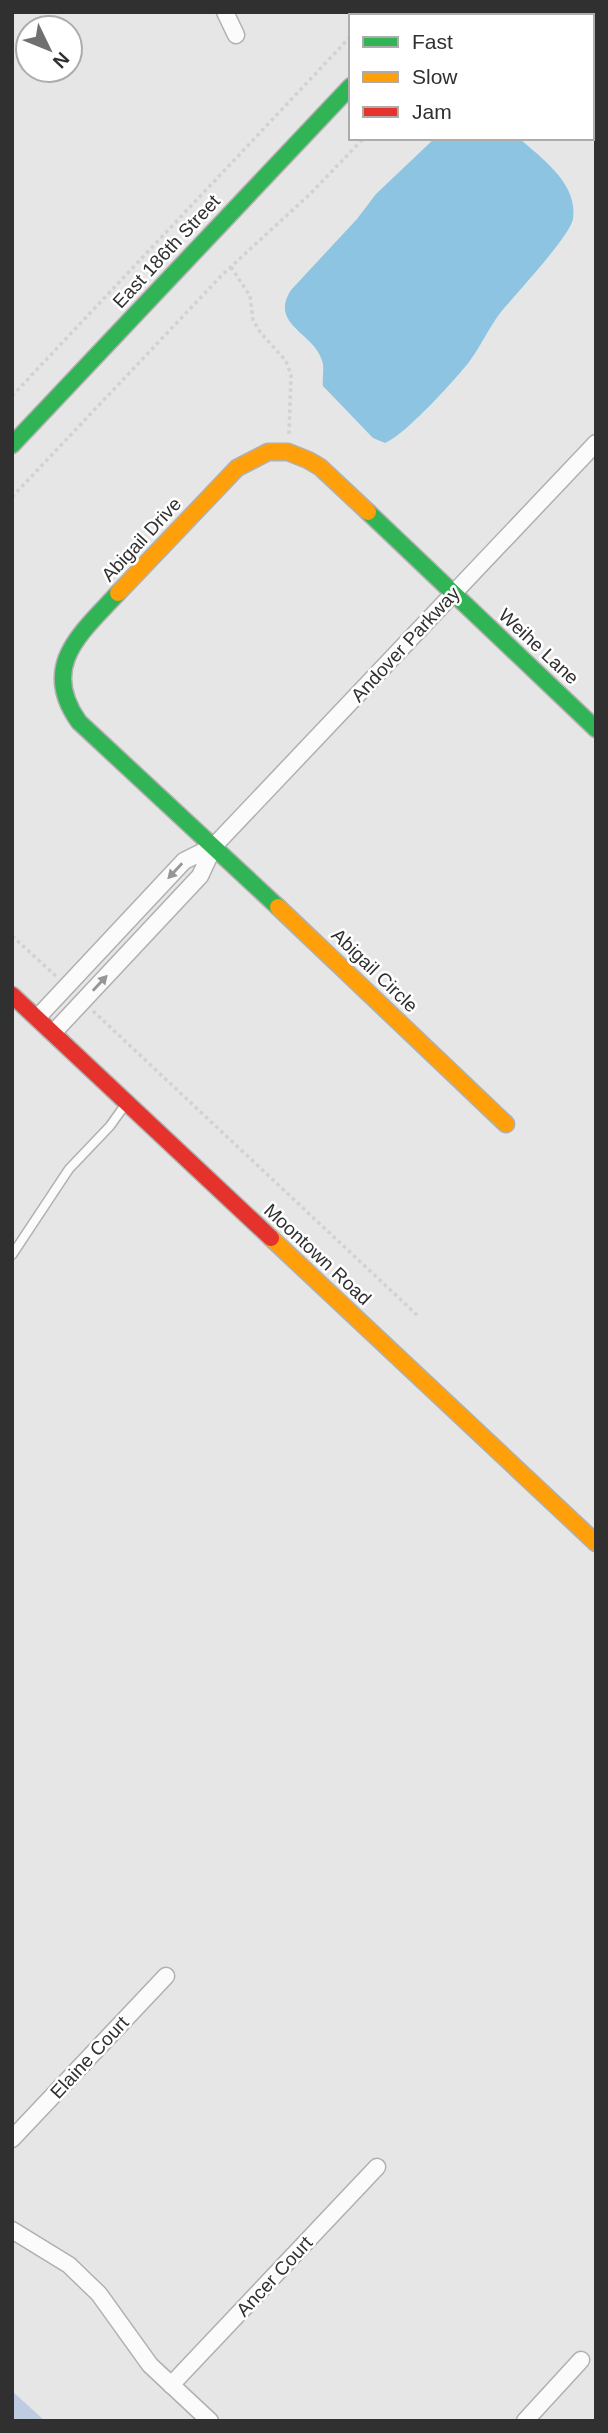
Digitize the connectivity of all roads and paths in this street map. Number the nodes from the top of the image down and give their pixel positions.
1 (225, 12) edge
2 (236, 35) dead end
3 (349, 38) edge
4 (349, 88) edge
5 (362, 140) edge
6 (231, 267) junction
7 (12, 396) edge
8 (596, 443) edge
9 (12, 445) edge
10 (287, 452) junction
11 (12, 497) edge
12 (453, 594) junction
13 (596, 729) edge
14 (214, 846) junction
15 (12, 936) edge
16 (67, 987) junction
17 (12, 995) edge
18 (83, 1002) junction
19 (37, 1018) junction
20 (53, 1033) junction
21 (127, 1103) junction
22 (506, 1124) dead end
23 (12, 1255) edge
24 (417, 1315) dead end
25 (596, 1543) edge
26 (166, 1976) dead end
27 (12, 2139) edge
28 (377, 2167) dead end
29 (12, 2230) edge
30 (581, 2360) dead end
31 (171, 2385) junction
32 (210, 2421) edge
33 (524, 2421) edge

1 - 2 street
3 - 7 path
4 - 9 street, East 186th Street
5 - 6 path
6 - 10 path
6 - 11 path
8 - 12 street, Andover Parkway
10 - 12 street
10 - 14 street, Abigail Drive
12 - 13 street, Weihe Lane
12 - 14 street, Andover Parkway
14 -> 16 street, Andover Parkway
18 -> 14 street, Andover Parkway
14 - 22 street, Abigail Circle
15 - 16 path
16 - 19 street, Andover Parkway
17 - 19 street, Moontown Road
18 - 20 street, Andover Parkway
18 - 24 path
19 - 20 street, Moontown Road
20 - 21 street, Moontown Road
21 - 23 lane
21 - 25 street, Moontown Road
26 - 27 street, Elaine Court
28 - 31 street, Ancer Court
29 - 31 street
30 - 33 street
31 - 32 street

